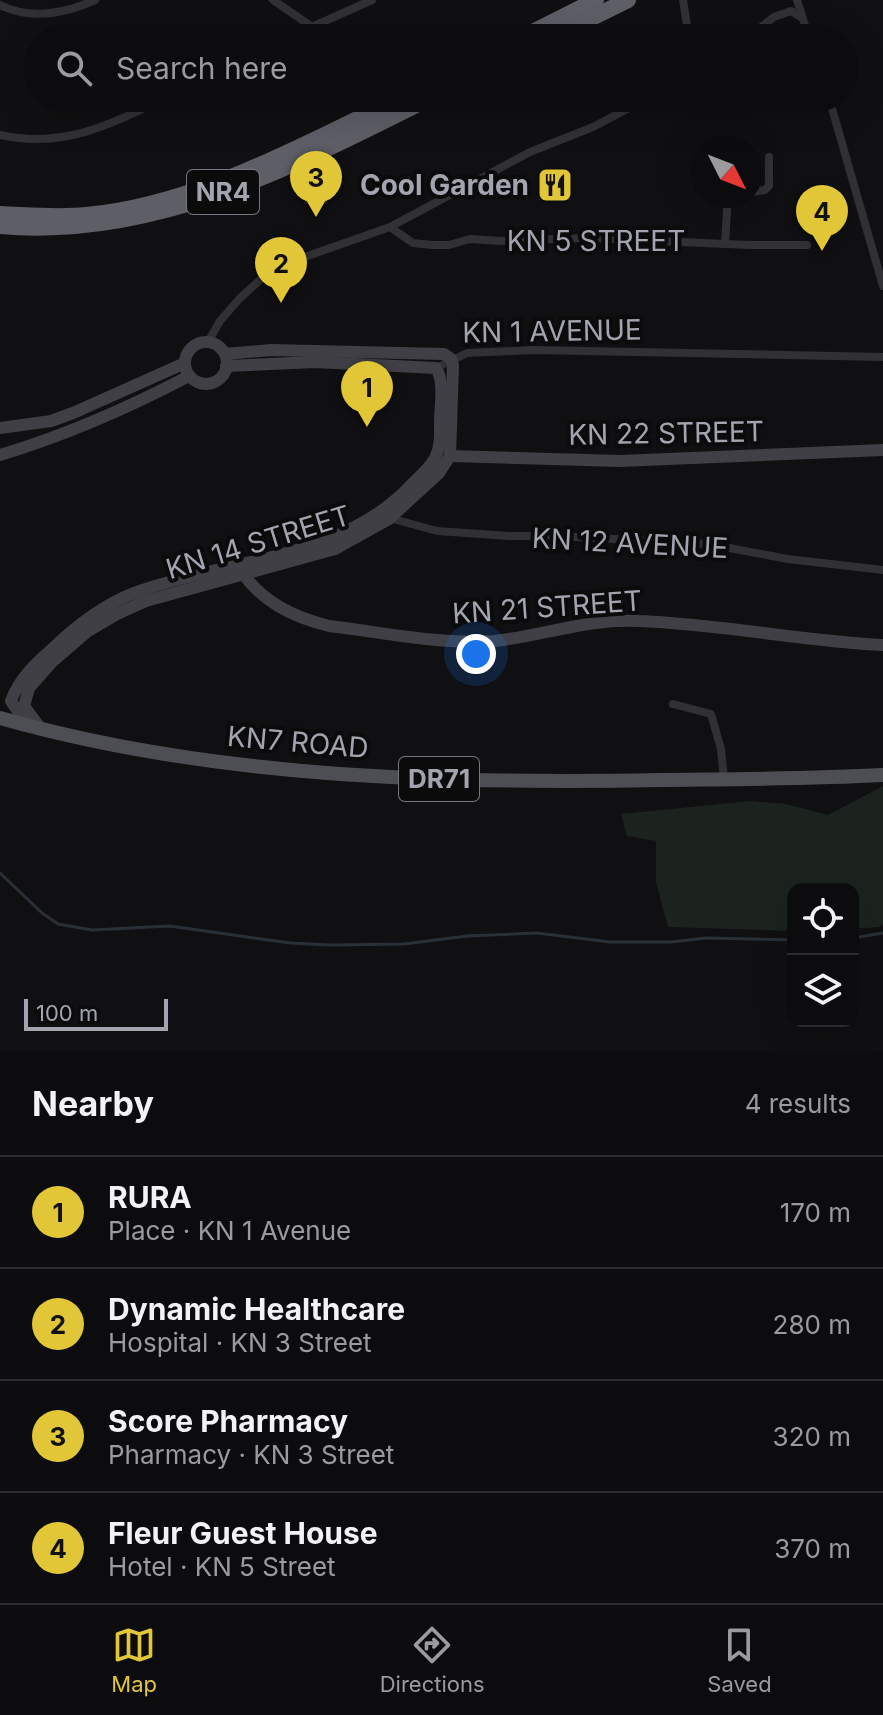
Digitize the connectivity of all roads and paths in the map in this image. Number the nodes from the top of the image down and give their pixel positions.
1 (95, 0) edge
2 (273, 0) edge
3 (372, 0) edge
4 (596, 0) edge
5 (628, 0) edge
6 (683, 0) edge
7 (797, 0) edge
8 (0, 5) edge
9 (801, 17) junction
10 (308, 24) edge
11 (316, 24) edge
12 (549, 24) edge
13 (579, 24) edge
14 (687, 24) edge
15 (765, 24) edge
16 (804, 24) edge
17 (132, 112) edge
18 (372, 112) edge
19 (401, 112) edge
20 (621, 112) edge
21 (833, 112) edge
22 (0, 135) edge
23 (769, 157) dead end
24 (763, 190) edge
25 (727, 208) edge
26 (0, 214) edge
27 (0, 226) edge
28 (390, 227) junction
29 (725, 243) junction
30 (807, 245) dead end
31 (883, 286) edge
32 (208, 342) junction
33 (883, 357) edge
34 (451, 359) junction
35 (225, 360) junction
36 (185, 363) junction
37 (436, 368) junction
38 (189, 376) junction
39 (0, 428) edge
40 (883, 450) edge
41 (0, 455) edge
42 (443, 455) junction
43 (384, 516) junction
44 (240, 570) junction
45 (883, 570) edge
46 (883, 645) edge
47 (673, 704) dead end
48 (0, 718) edge
49 (34, 727) junction
50 (883, 775) edge
51 (724, 779) junction

1 - 8 street
2 - 10 street
3 - 11 street
4 - 12 highway
5 - 13 highway
6 - 14 street
7 - 9 street
9 - 15 street
9 - 16 street
17 - 22 street
18 - 26 highway, NR4
19 - 27 highway, NR4
20 - 28 street
21 - 31 street
23 - 24 street
25 - 29 street
28 - 29 street, KN 5 STREET
28 - 32 street
29 - 30 street, KN 5 STREET
32 - 35 street
32 - 36 street
33 - 34 street, KN 1 AVENUE
34 - 35 street, KN 1 AVENUE
34 - 37 street
34 - 42 street
35 - 37 street, KN 1 AVENUE
35 - 38 street
36 - 38 street
36 - 39 street
37 - 42 street
38 - 41 street
40 - 42 street, KN 22 STREET
42 - 43 street, KN 14 STREET
43 - 44 street, KN 14 STREET
43 - 45 street, KN 12 AVENUE
44 - 46 street, KN 21 STREET
44 - 49 street, KN 14 STREET
47 - 51 street
48 - 49 main road, KN7 ROAD / DR71
49 - 51 main road, KN7 ROAD / DR71
50 - 51 main road, KN7 ROAD / DR71

